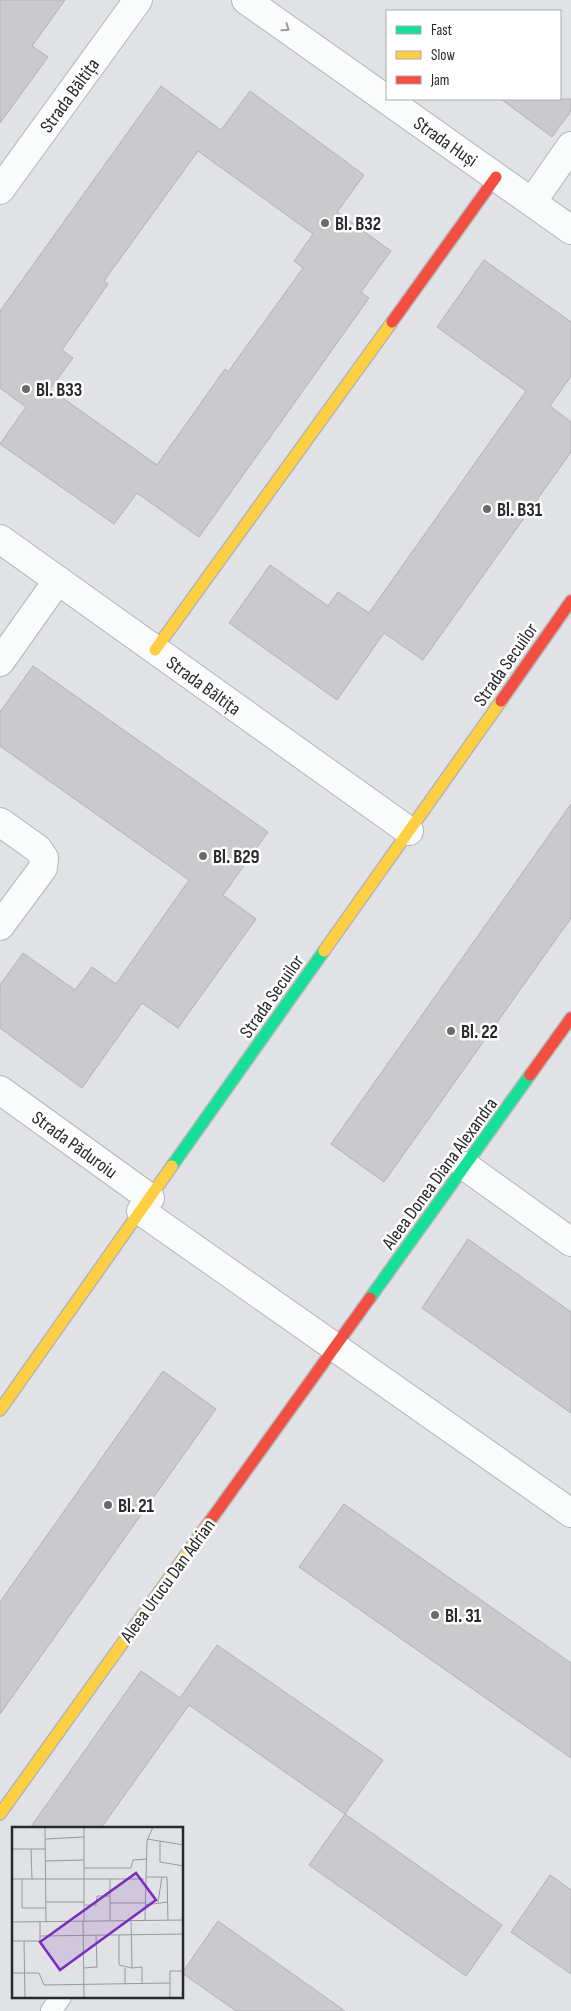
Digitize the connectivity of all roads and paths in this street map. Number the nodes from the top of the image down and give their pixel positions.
1 (138, 0) edge
2 (246, 0) edge
3 (386, 99) edge
4 (388, 100) edge
5 (571, 146) edge
6 (496, 176) junction
7 (0, 190) edge
8 (532, 202) junction
9 (571, 230) edge
10 (0, 539) edge
11 (58, 580) junction
12 (571, 600) edge
13 (155, 650) junction
14 (0, 662) edge
15 (0, 822) edge
16 (408, 831) junction
17 (0, 926) edge
18 (571, 1018) edge
19 (0, 1090) edge
20 (465, 1166) junction
21 (146, 1205) junction
22 (571, 1242) edge
23 (335, 1347) junction
24 (0, 1410) edge
25 (571, 1513) edge
26 (0, 1814) edge
27 (60, 1998) edge
28 (51, 2011) edge

1 - 7 street, Strada Băltița
2 -> 3 street, Strada Huși
4 -> 6 street, Strada Huși
5 - 8 street
6 - 8 street, Strada Huși
6 - 13 street
8 - 9 street, Strada Huși
10 - 11 street, Strada Băltița
11 - 13 street, Strada Băltița
11 - 14 street
12 - 16 street, Strada Secuilor
13 - 16 street, Strada Băltița
15 - 17 street
16 - 21 street, Strada Secuilor
18 - 20 street, Aleea Donea Diana Alexandra
19 - 21 street, Strada Păduroiu
20 - 22 street
20 - 23 street, Aleea Donea Diana Alexandra
21 - 23 street
21 - 24 street, Strada Secuilor
23 - 25 street
23 - 26 street, Aleea Urucu Dan Adrian
27 - 28 lane

